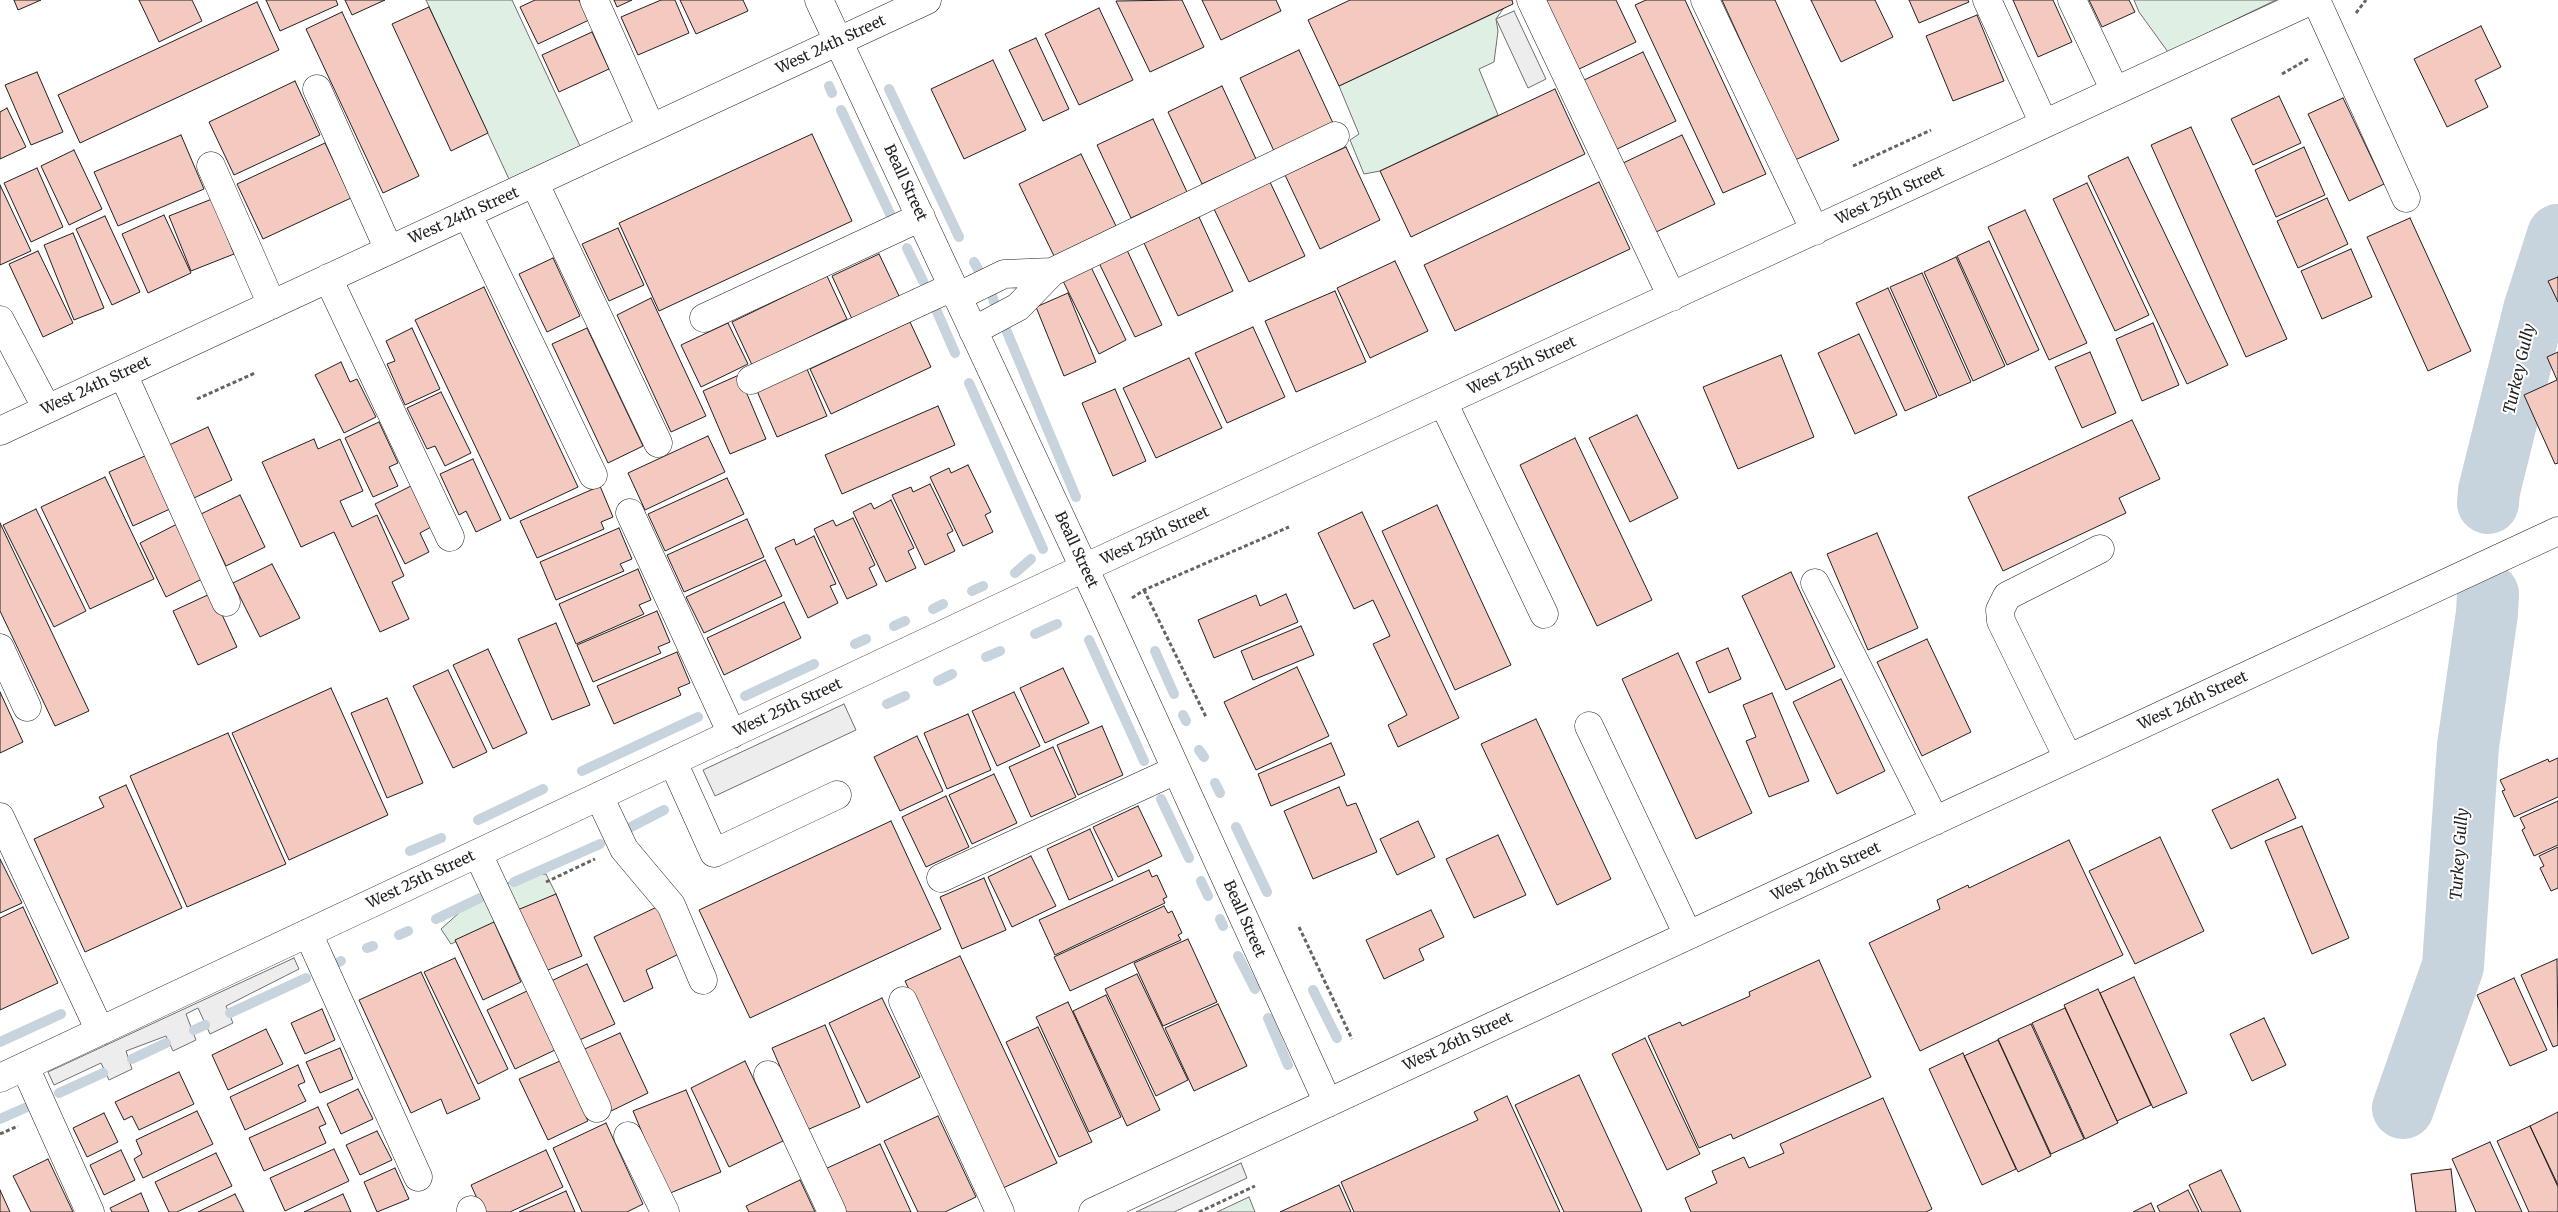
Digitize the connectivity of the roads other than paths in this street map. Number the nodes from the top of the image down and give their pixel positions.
1 (594, 0) edge
2 (819, 0) edge
3 (927, 0) edge
4 (1531, 0) edge
5 (1705, 0) edge
6 (1987, 0) edge
7 (2072, 0) edge
8 (2314, 0) edge
9 (838, 41) junction
10 (317, 89) dead end
11 (2115, 91) junction
12 (2044, 124) junction
13 (651, 128) junction
14 (1334, 136) dead end
15 (211, 166) dead end
16 (535, 184) junction
17 (2406, 198) dead end
18 (468, 215) junction
19 (920, 218) junction
20 (1815, 231) junction
21 (389, 250) junction
22 (1052, 272) junction
23 (328, 278) junction
24 (955, 292) junction
25 (1672, 297) junction
26 (272, 305) junction
27 (704, 318) dead end
28 (0, 320) edge
29 (973, 331) junction
30 (123, 374) junction
31 (752, 380) dead end
32 (1443, 402) junction
33 (47, 409) junction
34 (0, 431) edge
35 (658, 443) dead end
36 (593, 475) dead end
37 (630, 513) dead end
38 (2558, 531) edge
39 (450, 537) dead end
40 (2100, 549) dead end
41 (1084, 568) junction
42 (1815, 583) dead end
43 (226, 602) dead end
44 (1544, 614) dead end
45 (0, 648) edge
46 (27, 707) dead end
47 (1589, 726) dead end
48 (732, 734) junction
49 (2068, 758) junction
50 (672, 762) junction
51 (1176, 770) junction
52 (836, 795) dead end
53 (599, 796) junction
54 (0, 817) edge
55 (1935, 821) junction
56 (478, 854) junction
57 (941, 878) dead end
58 (308, 934) junction
59 (1688, 935) junction
60 (703, 980) dead end
61 (903, 1001) dead end
62 (100, 1031) junction
63 (24, 1067) junction
64 (768, 1075) dead end
65 (0, 1078) edge
66 (1328, 1103) junction
67 (597, 1108) dead end
68 (628, 1136) dead end
69 (418, 1177) dead end
70 (90, 1212) edge
71 (665, 1212) edge
72 (832, 1212) edge
73 (1000, 1212) edge
74 (1093, 1212) edge

1 - 13 street
2 - 9 street, Beall Street
3 - 9 street, West 24th Street
4 - 25 street
5 - 20 street
6 - 12 street
7 - 11 street
8 - 11 street, West 25th Street
8 - 17 street
9 - 13 street, West 24th Street
9 - 19 street, Beall Street
10 - 21 street
11 - 12 street, West 25th Street
12 - 20 street, West 25th Street
13 - 16 street, West 24th Street
14 - 22 street
15 - 26 street
16 - 18 street, West 24th Street
16 - 35 street
18 - 21 street, West 24th Street
18 - 36 street
19 - 24 street, Beall Street
19 - 27 street
20 - 25 street, West 25th Street
21 - 23 street, West 24th Street
22 - 24 street
22 - 29 street
23 - 26 street, West 24th Street
23 - 39 street
24 - 29 street, Beall Street
24 - 31 street
25 - 32 street, West 25th Street
26 - 30 street, West 24th Street
28 - 33 street
29 - 41 street, Beall Street
30 - 33 street, West 24th Street
30 - 43 street
32 - 41 street, West 25th Street
32 - 44 street
33 - 34 street, West 24th Street
37 - 48 street
38 - 49 street, West 26th Street
40 - 49 street
41 - 48 street, West 25th Street
41 - 51 street, Beall Street
42 - 55 street
45 - 46 street
47 - 59 street
48 - 50 street, West 25th Street
49 - 55 street, West 26th Street
50 - 52 street
50 - 53 street, West 25th Street
51 - 57 street
51 - 66 street, Beall Street
53 - 56 street, West 25th Street
53 - 60 street
54 - 62 street
55 - 59 street, West 26th Street
56 - 58 street, West 25th Street
56 - 67 street
58 - 62 street, West 25th Street
58 - 69 street
59 - 66 street, West 26th Street
61 - 73 street
62 - 63 street, West 25th Street
63 - 65 street, West 25th Street
63 - 70 street
64 - 72 street
66 - 74 street, West 26th Street
68 - 71 street

